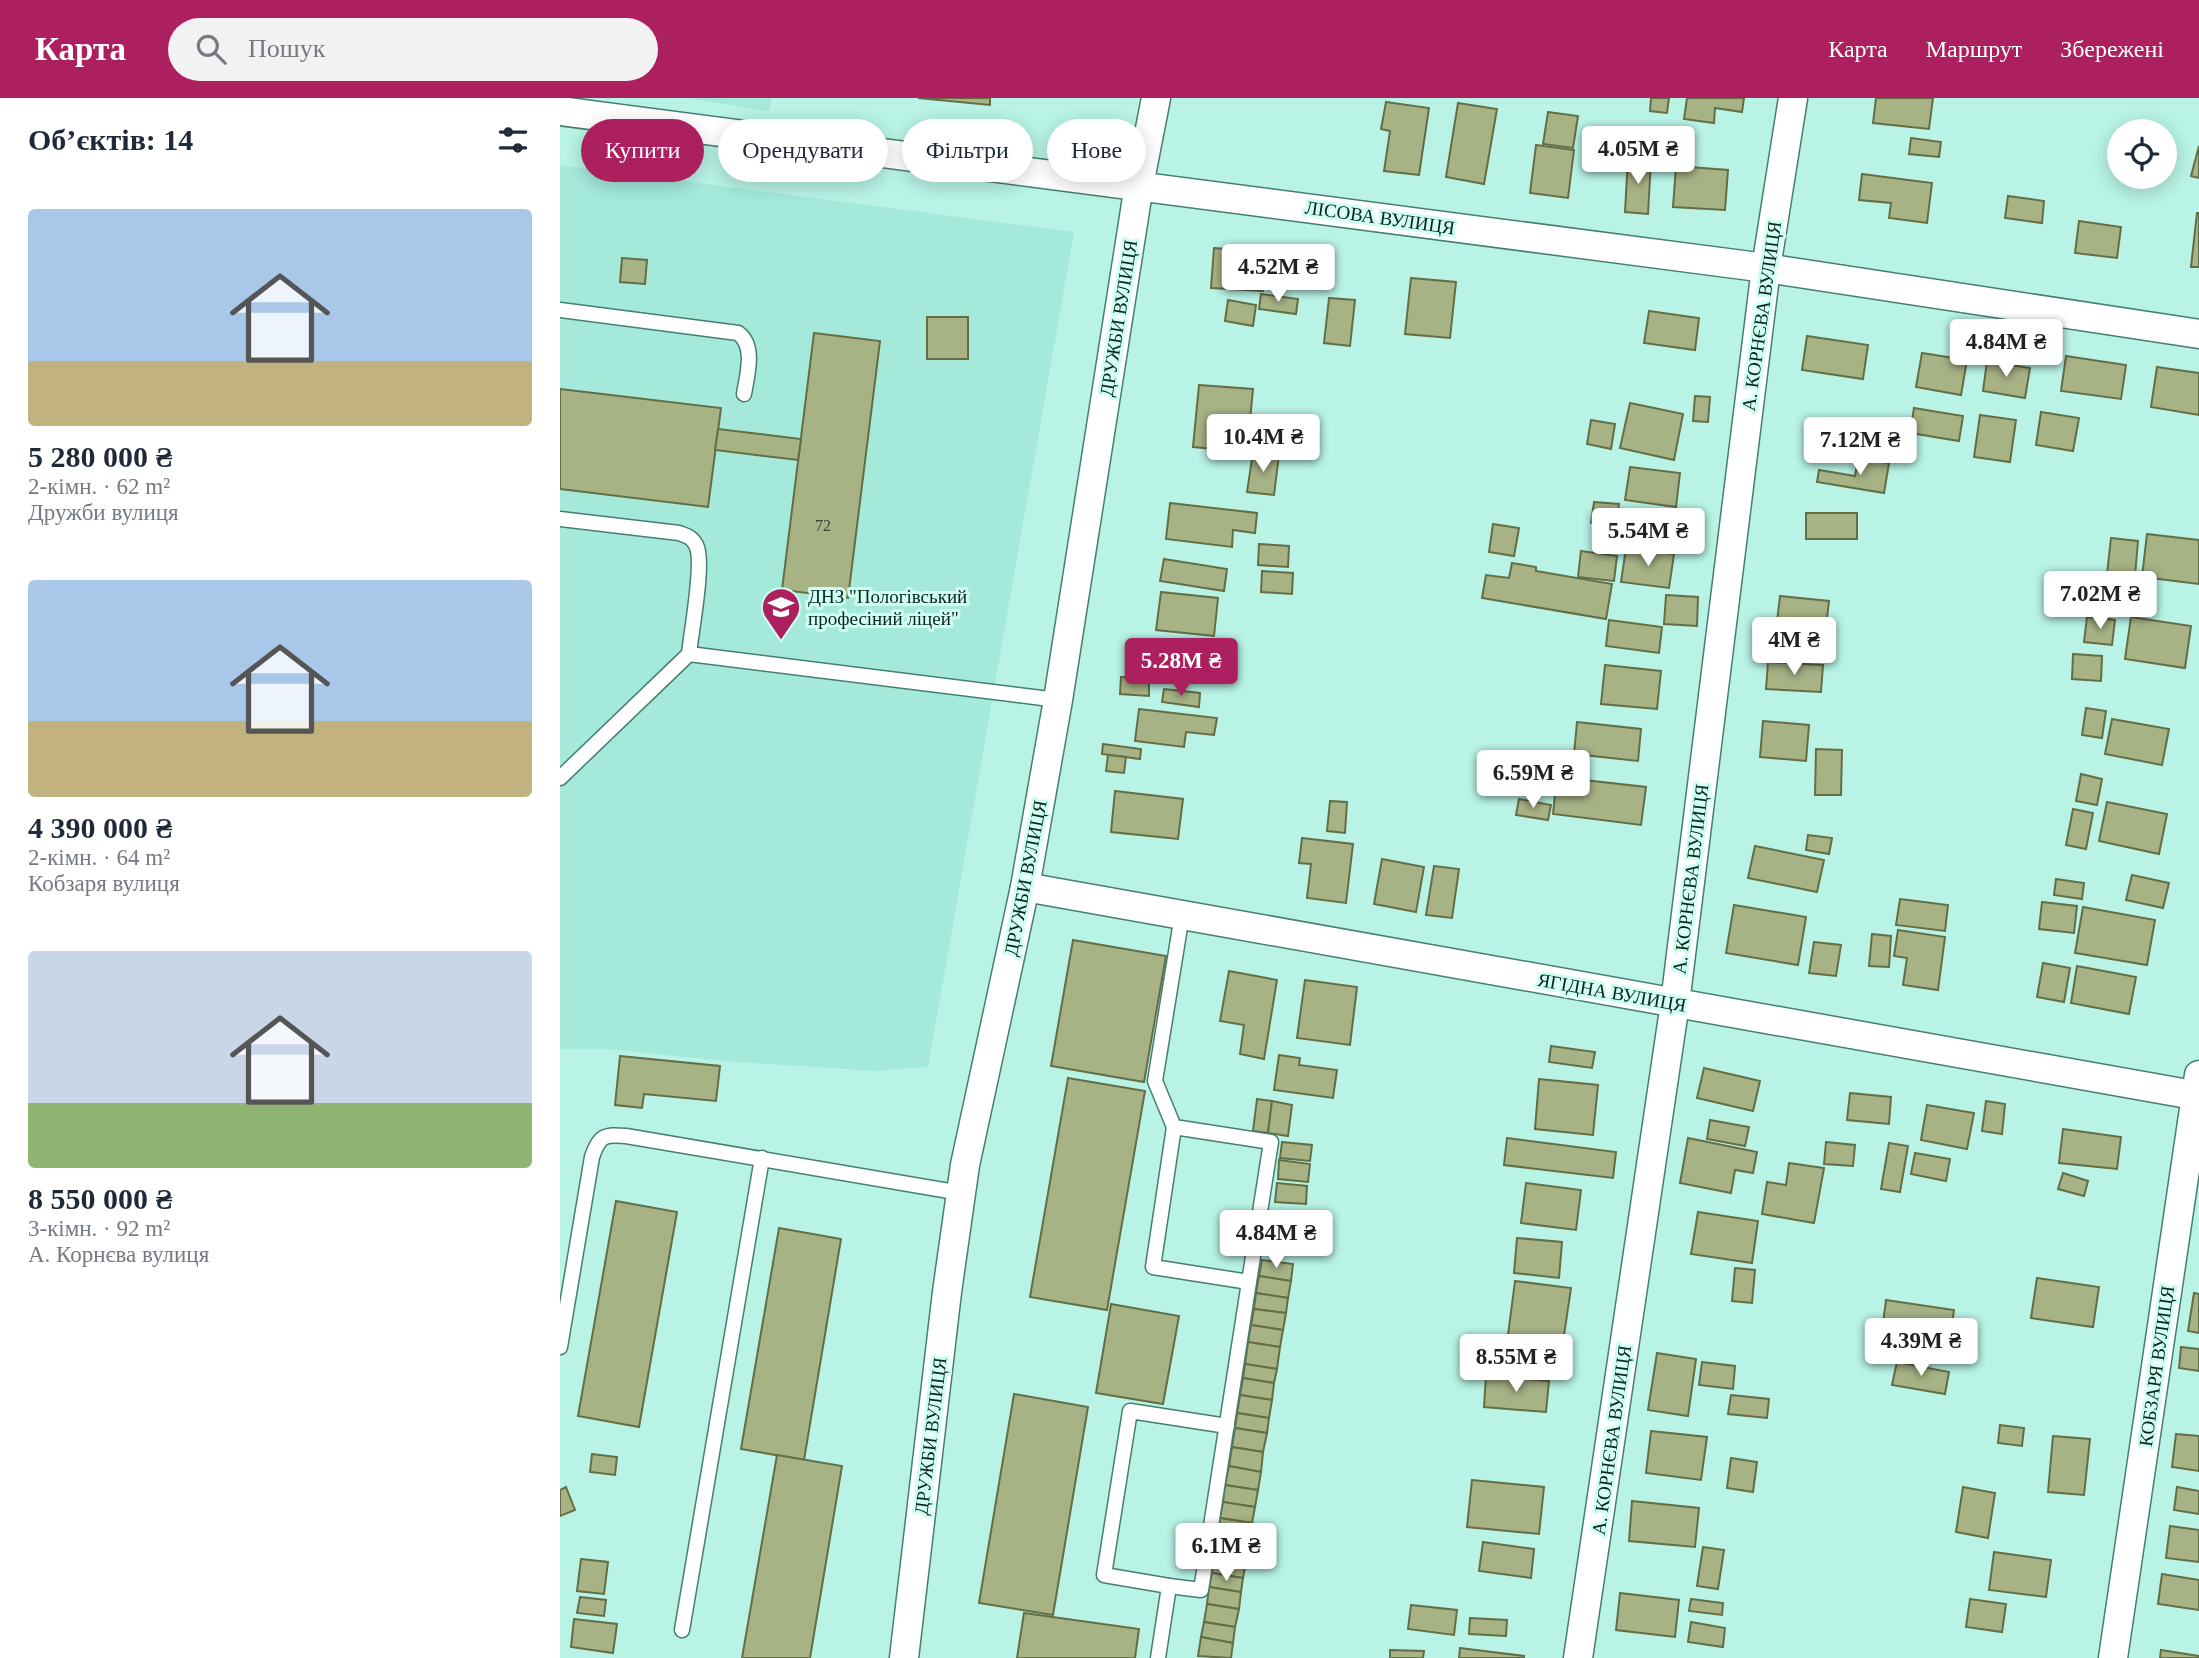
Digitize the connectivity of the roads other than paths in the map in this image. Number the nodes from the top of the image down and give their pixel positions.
1 (1156, 98) edge
2 (1793, 98) edge
3 (560, 111) edge
4 (1139, 185) junction
5 (1766, 268) junction
6 (560, 310) edge
7 (2199, 334) edge
8 (744, 394) dead end
9 (560, 519) edge
10 (689, 654) junction
11 (1058, 700) junction
12 (560, 778) edge
13 (1025, 887) junction
14 (1182, 915) junction
15 (1675, 1003) junction
16 (2198, 1088) edge
17 (1174, 1127) junction
18 (762, 1158) junction
19 (961, 1193) junction
20 (1249, 1282) junction
21 (560, 1347) edge
22 (1227, 1426) junction
23 (1169, 1586) junction
24 (681, 1630) dead end
25 (904, 1658) edge
26 (1158, 1658) edge
27 (1578, 1658) edge
28 (2113, 1658) edge

1 - 4 street, ДРУЖБИ ВУЛИЦЯ
2 - 5 street, А. КОРНЄВА ВУЛИЦЯ
3 - 4 street, ЛІСОВА ВУЛИЦЯ
4 - 5 street, ЛІСОВА ВУЛИЦЯ
4 - 11 street, ДРУЖБИ ВУЛИЦЯ
5 - 7 street, ЛІСОВА ВУЛИЦЯ
5 - 15 street, А. КОРНЄВА ВУЛИЦЯ
6 - 8 lane
9 - 10 lane
10 - 11 lane
10 - 12 lane
11 - 13 street, ДРУЖБИ ВУЛИЦЯ
13 - 14 street, ЯГІДНА ВУЛИЦЯ
13 - 19 street, ДРУЖБИ ВУЛИЦЯ
14 - 15 street, ЯГІДНА ВУЛИЦЯ
14 - 17 lane
15 - 16 street, ЯГІДНА ВУЛИЦЯ
15 - 27 street, А. КОРНЄВА ВУЛИЦЯ
16 - 28 street, КОБЗАРЯ ВУЛИЦЯ
17 - 20 lane
17 - 20 lane
18 - 19 lane
18 - 21 lane
18 - 24 lane
19 - 25 street, ДРУЖБИ ВУЛИЦЯ
20 - 22 lane
22 - 23 lane
22 - 23 lane
23 - 26 lane

